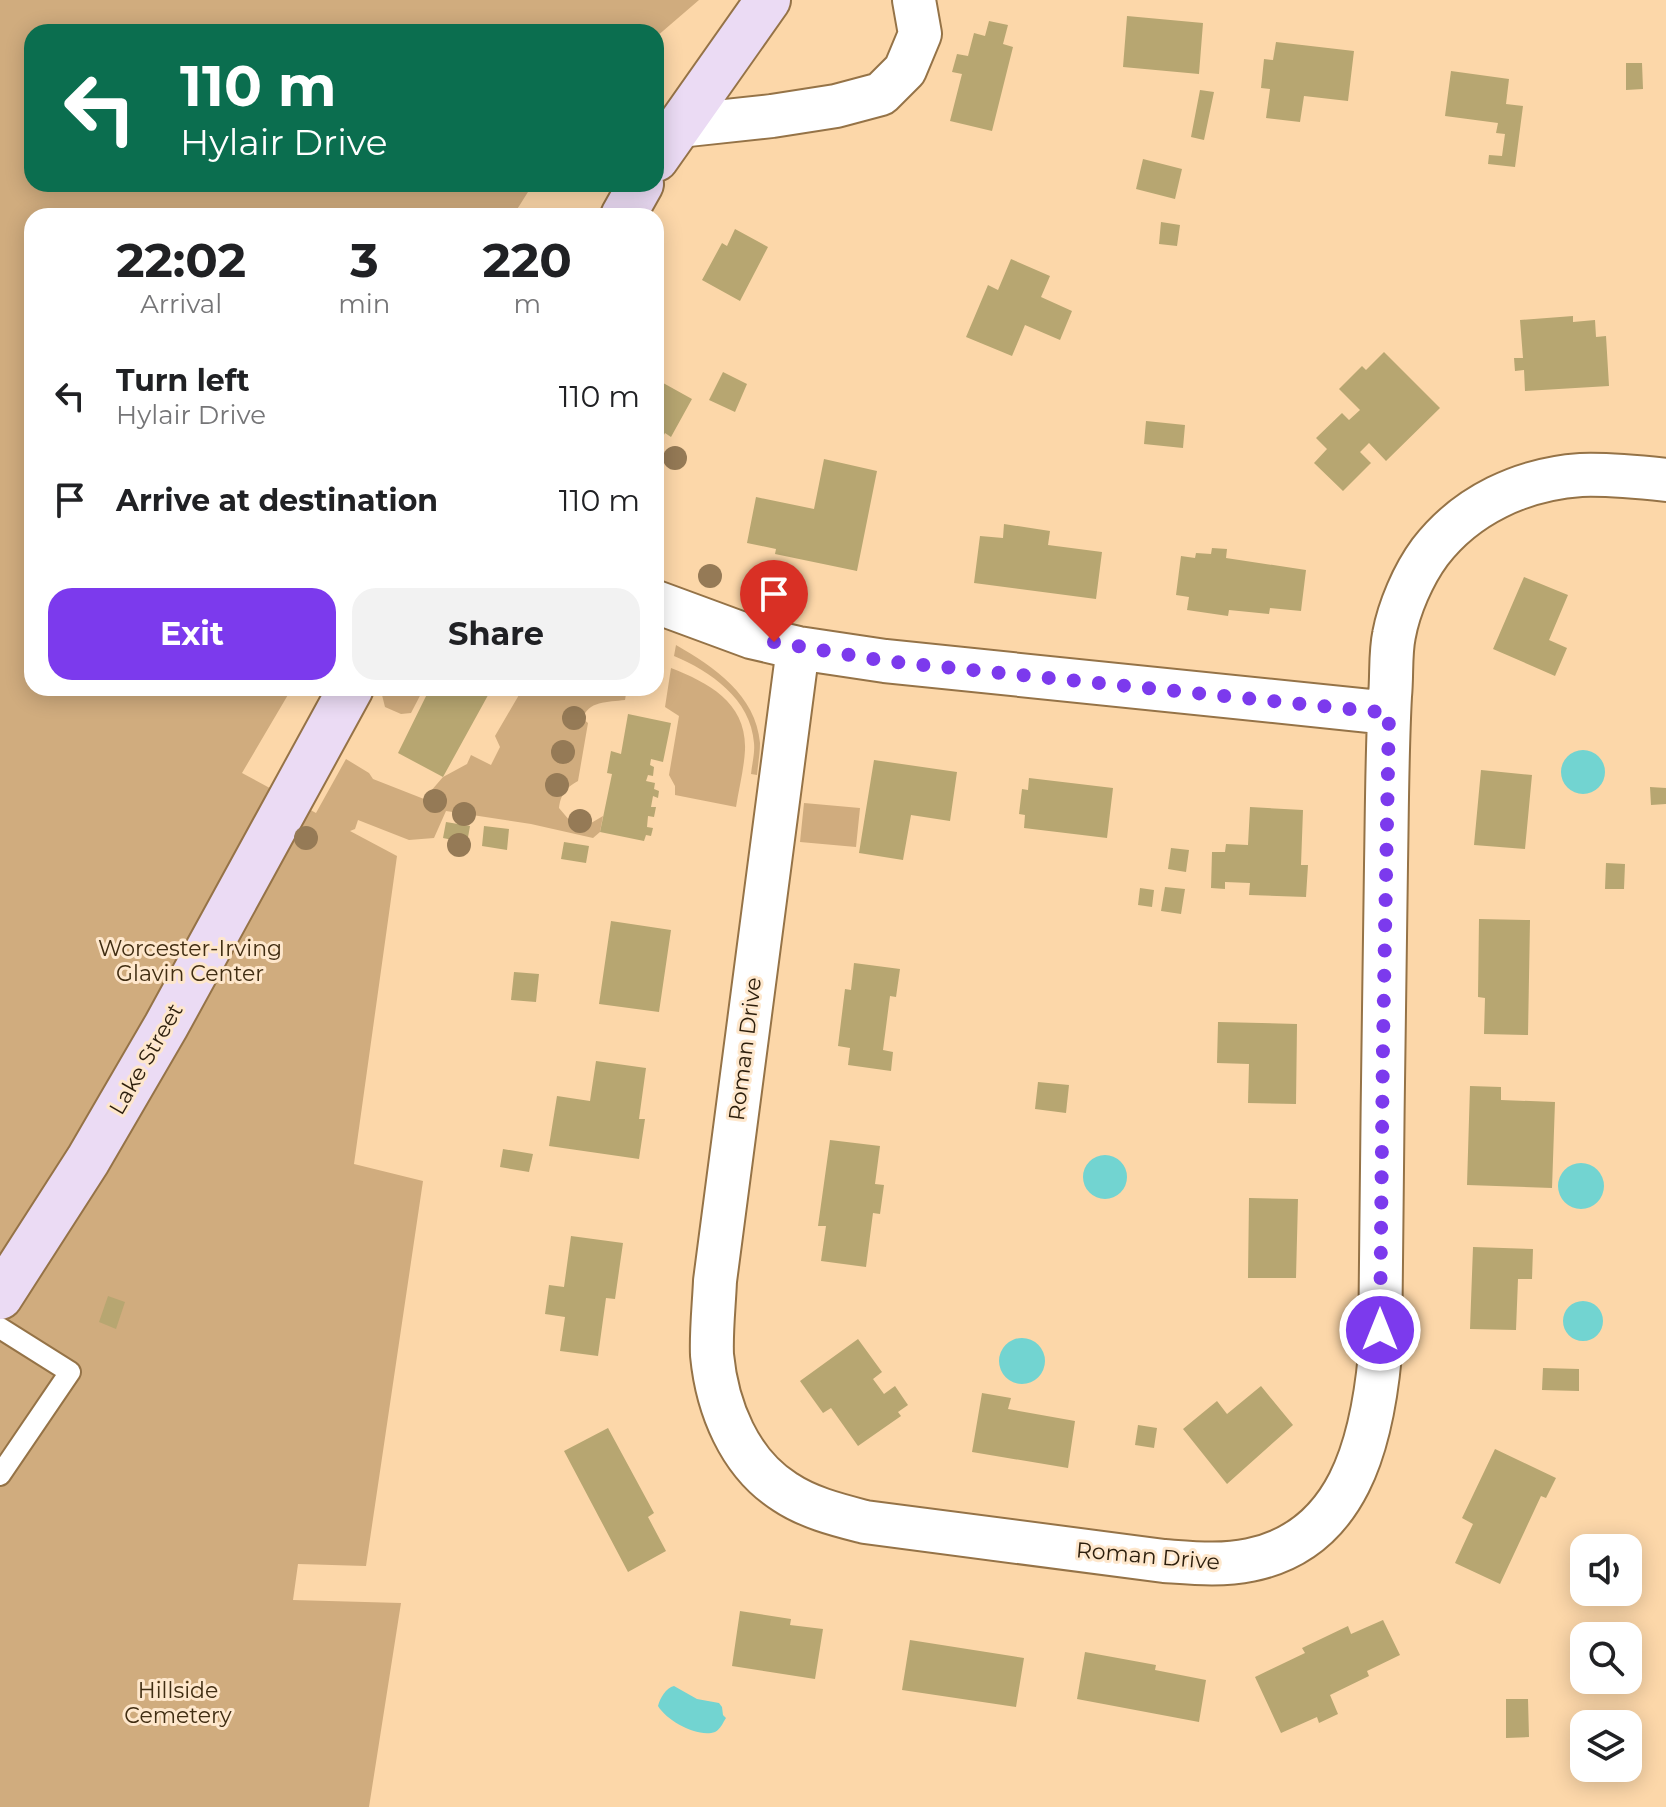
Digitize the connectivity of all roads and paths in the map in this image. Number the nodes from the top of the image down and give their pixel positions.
1 (768, 0) edge
2 (914, 0) edge
3 (668, 143) edge
4 (1666, 480) edge
5 (664, 605) edge
6 (798, 648) junction
7 (347, 696) edge
8 (1389, 713) junction
9 (0, 1297) edge
10 (0, 1328) edge
11 (0, 1475) edge

1 - 3 main road
2 - 3 street
4 - 8 street, Roman Drive
5 - 6 street
6 - 8 street
6 - 8 street, Roman Drive
7 - 9 main road, Lake Street
10 - 11 lane

